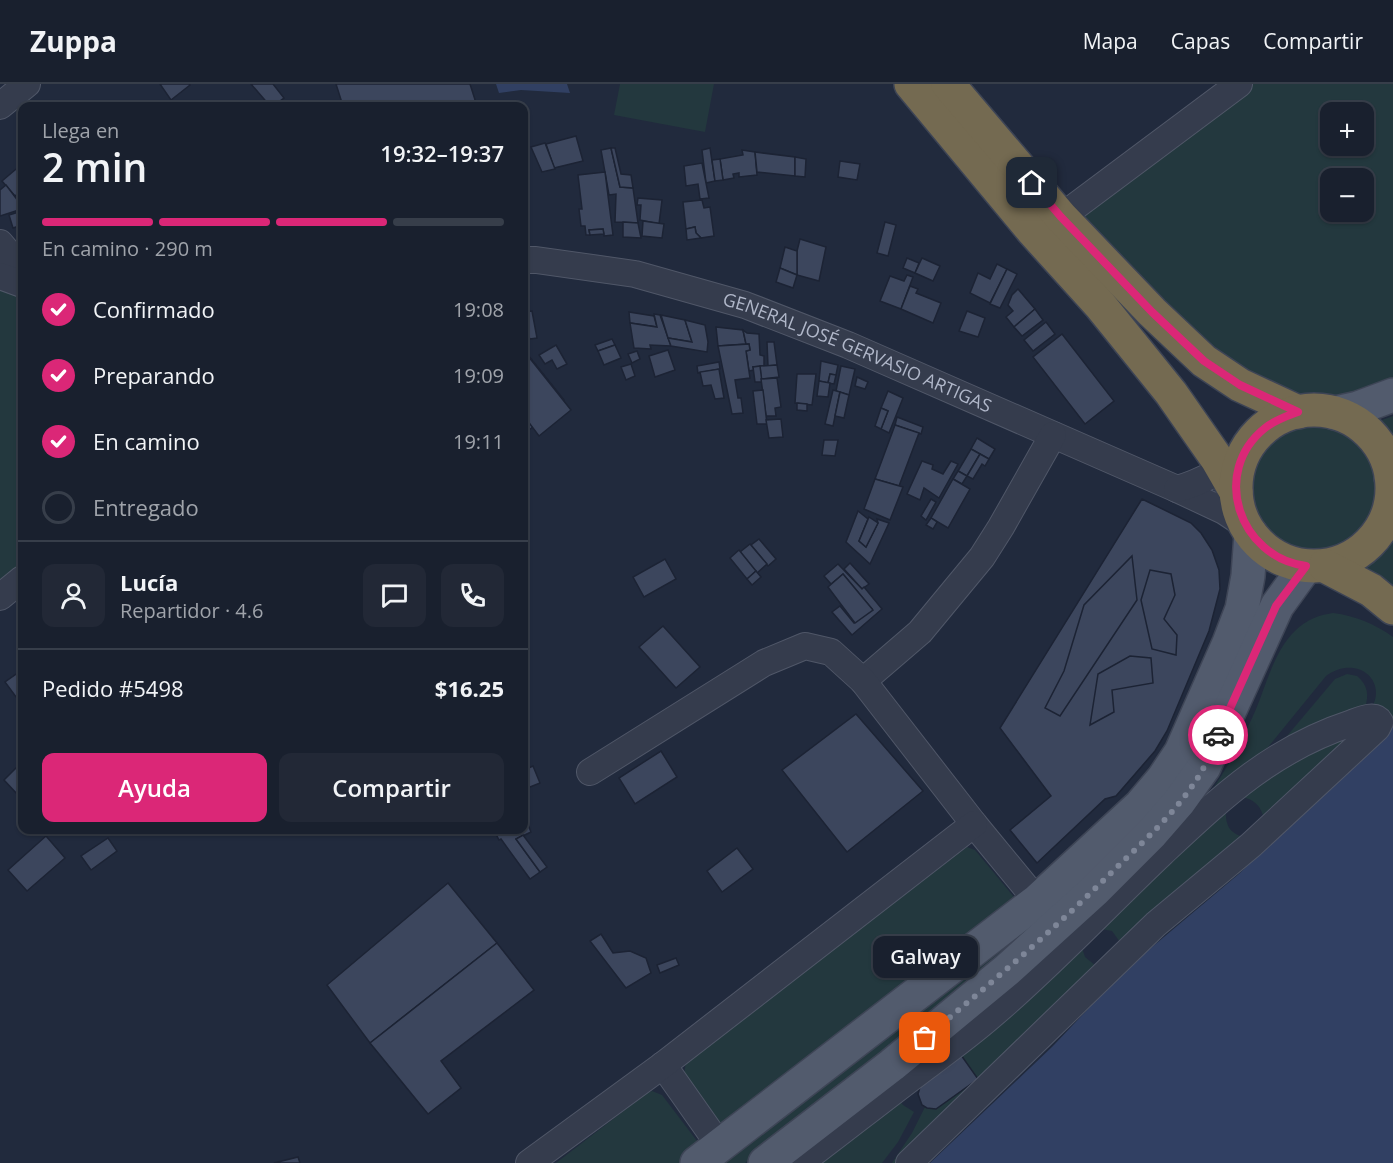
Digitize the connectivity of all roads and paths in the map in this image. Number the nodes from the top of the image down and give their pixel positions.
1 (27, 84) edge
2 (911, 84) edge
3 (948, 84) edge
4 (1239, 84) edge
5 (0, 106) edge
6 (1061, 217) junction
7 (0, 243) edge
8 (528, 260) edge
9 (18, 264) edge
10 (0, 276) edge
11 (18, 283) edge
12 (1393, 395) edge
13 (1298, 412) junction
14 (1335, 413) junction
15 (1053, 435) junction
16 (1234, 472) junction
17 (1177, 489) junction
18 (1392, 495) edge
19 (1248, 530) junction
20 (1316, 566) junction
21 (18, 582) edge
22 (0, 597) edge
23 (1393, 608) edge
24 (863, 681) junction
25 (590, 772) dead end
26 (974, 824) junction
27 (1047, 913) junction
28 (663, 1065) junction
29 (709, 1154) edge
30 (530, 1163) edge
31 (765, 1163) edge
32 (800, 1163) edge
33 (909, 1163) edge

1 - 5 street
2 - 16 highway
3 - 6 highway
4 - 6 street
6 - 13 highway
7 - 9 street
8 - 15 street, GENERAL JOSÉ GERVASIO ARTIGAS
10 - 11 street
12 - 14 main road
13 - 14 highway
13 - 16 highway
14 - 18 highway
15 - 17 street, GENERAL JOSÉ GERVASIO ARTIGAS
15 - 24 street
16 - 17 street
16 - 19 highway
17 - 19 street, GENERAL JOSÉ GERVASIO ARTIGAS
18 - 20 highway
19 - 20 highway
19 - 27 main road
20 - 23 highway
20 - 27 main road
21 - 22 street
24 - 25 street
24 - 26 street
26 - 27 street
26 - 28 street
27 - 29 main road
27 - 31 main road
28 - 29 street
28 - 30 street
32 - 33 street

